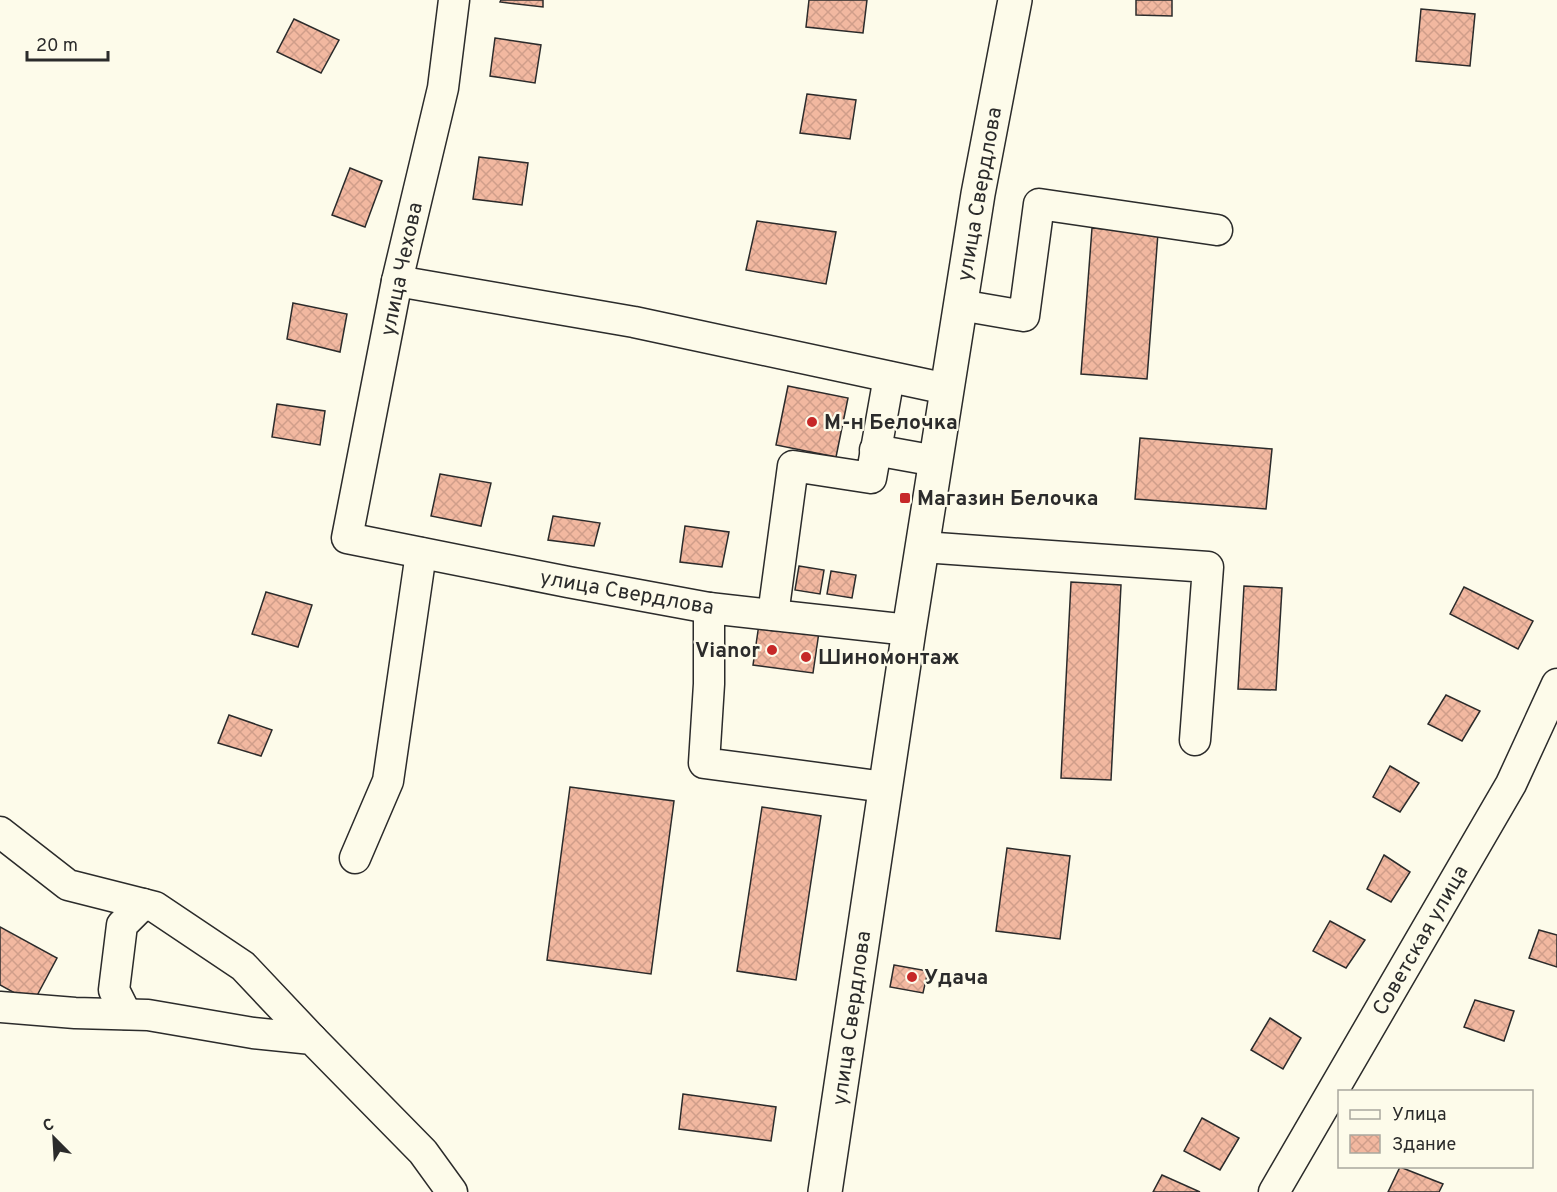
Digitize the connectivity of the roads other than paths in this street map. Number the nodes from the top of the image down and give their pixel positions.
1 (454, 0) edge
2 (1014, 0) edge
3 (1217, 230) dead end
4 (397, 281) junction
5 (960, 305) junction
6 (889, 377) junction
7 (947, 389) junction
8 (876, 450) junction
9 (936, 461) junction
10 (346, 538) joint
11 (923, 547) junction
12 (421, 553) junction
13 (709, 608) junction
14 (773, 615) junction
15 (909, 630) junction
16 (1557, 684) edge
17 (1196, 740) dead end
18 (885, 787) junction
19 (0, 832) edge
20 (355, 858) dead end
21 (142, 904) junction
22 (0, 1007) edge
23 (126, 1014) junction
24 (312, 1039) junction
25 (452, 1192) edge
26 (825, 1192) edge
27 (1274, 1192) edge

1 - 4 street, улица Чехова
2 - 5 main road, улица Свердлова
3 - 5 street
4 - 6 street
4 - 10 street, улица Чехова
5 - 7 main road, улица Свердлова
6 - 7 street
6 - 8 street
7 - 9 main road, улица Свердлова
8 - 9 street
8 - 14 street
9 - 11 main road, улица Свердлова
10 - 12 street, улица Свердлова
11 - 15 main road, улица Свердлова
11 - 17 street
12 - 13 street, улица Свердлова
12 - 20 street
13 - 14 street, улица Свердлова
13 - 18 street
14 - 15 street, улица Свердлова
15 - 18 main road, улица Свердлова
16 - 27 street, Советская улица
18 - 26 main road, улица Свердлова
19 - 21 street
21 - 23 street
21 - 24 street
22 - 23 street
23 - 24 street
24 - 25 street

